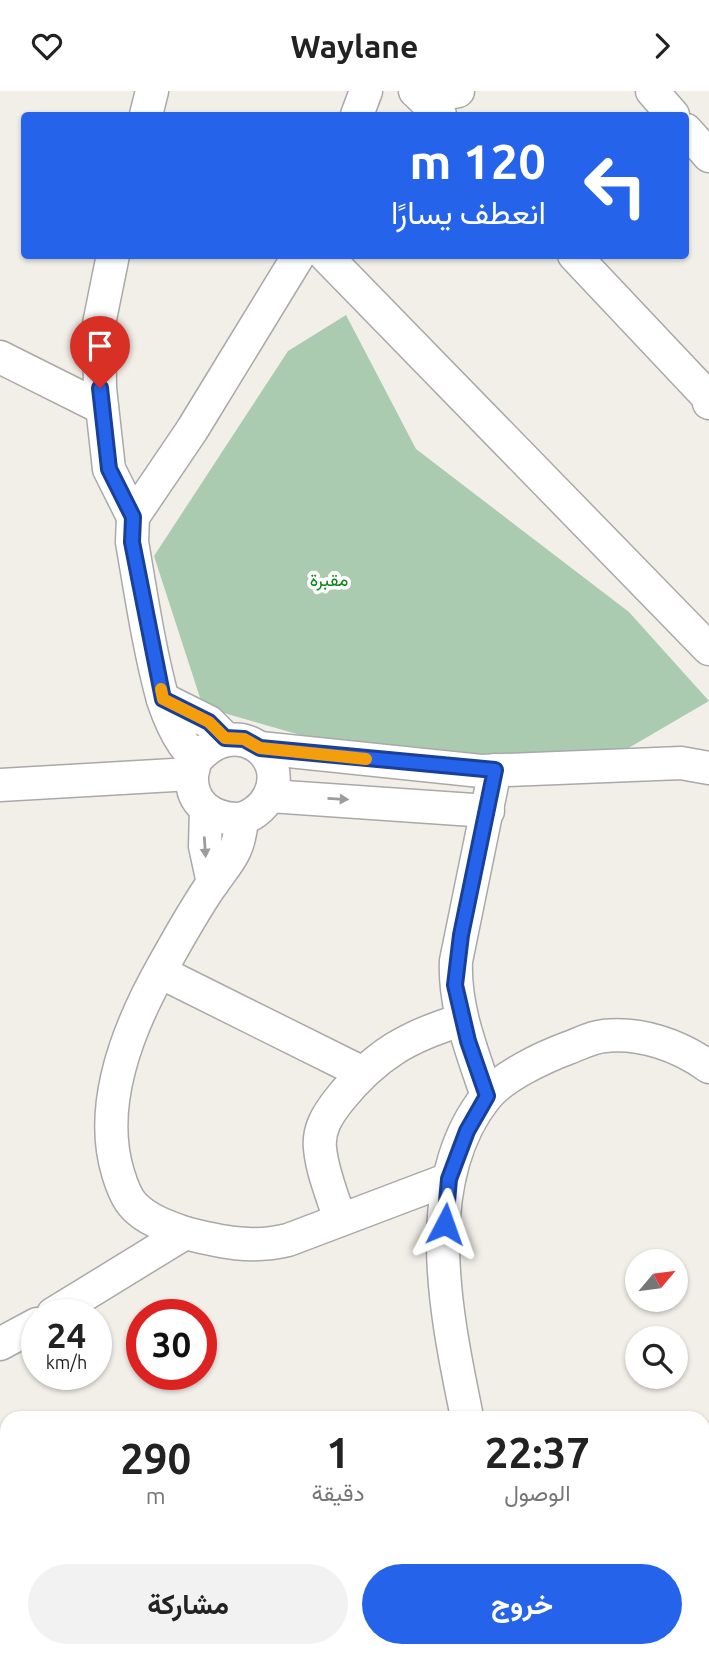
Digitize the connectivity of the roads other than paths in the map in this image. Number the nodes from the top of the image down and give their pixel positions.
1 (152, 91) edge
2 (366, 91) edge
3 (458, 91) edge
4 (652, 91) edge
5 (426, 102) edge
6 (147, 112) edge
7 (358, 112) edge
8 (670, 112) edge
9 (689, 133) edge
10 (709, 156) edge
11 (112, 259) edge
12 (297, 259) edge
13 (329, 259) edge
14 (578, 259) edge
15 (0, 356) edge
16 (708, 398) edge
17 (102, 408) junction
18 (133, 517) junction
19 (709, 649) edge
20 (163, 699) junction
21 (225, 738) junction
22 (260, 748) junction
23 (193, 767) junction
24 (709, 768) edge
25 (495, 770) junction
26 (0, 785) edge
27 (270, 796) junction
28 (205, 810) junction
29 (488, 811) junction
30 (242, 819) junction
31 (213, 883) junction
32 (160, 972) junction
33 (462, 1020) junction
34 (709, 1067) edge
35 (361, 1072) junction
36 (487, 1096) junction
37 (449, 1179) junction
38 (340, 1220) junction
39 (185, 1233) junction
40 (77, 1299) edge
41 (21, 1333) edge
42 (0, 1344) edge
43 (466, 1411) edge

1 - 6 street
2 - 7 street
3 - 5 street
4 - 8 street
9 - 10 street
11 - 17 street
12 - 18 street
13 - 19 street
14 - 16 street
15 - 17 street
17 - 18 street
18 - 20 street
20 - 21 street
20 - 23 street
21 - 22 street
21 - 23 street
22 - 25 street
22 - 27 street
23 - 26 street
23 - 28 street
24 - 25 street
25 - 29 street
27 -> 29 street
27 - 30 street
28 - 30 street
28 -> 31 street
29 - 33 street
30 - 31 street
31 - 32 street
32 - 35 street
32 - 39 street
33 - 35 street
33 - 36 street
34 - 36 street
35 - 38 street
36 - 37 street
37 - 38 street
37 - 43 street
38 - 39 street
39 - 40 street
41 - 42 street

